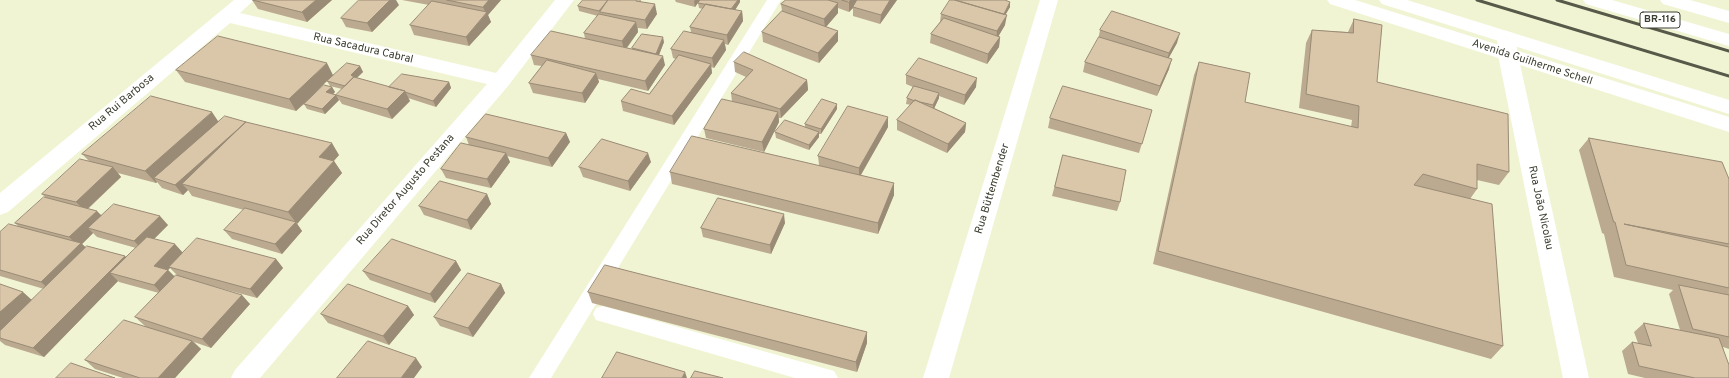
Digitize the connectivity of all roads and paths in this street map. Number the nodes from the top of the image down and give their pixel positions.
1 (245, 0) edge
2 (565, 0) edge
3 (774, 0) edge
4 (1049, 0) edge
5 (1336, 0) edge
6 (1388, 0) edge
7 (1592, 0) edge
8 (1669, 0) edge
9 (226, 16) junction
10 (1729, 17) edge
11 (1729, 40) edge
12 (1507, 46) junction
13 (501, 81) junction
14 (1726, 115) edge
15 (0, 206) edge
16 (603, 314) dead end
17 (244, 378) edge
18 (540, 378) edge
19 (827, 378) edge
20 (936, 378) edge
21 (1576, 378) edge

1 - 9 main road, Rua Rui Barbosa
2 - 13 main road, Rua Diretor Augusto Pestana
3 - 18 lane
4 - 20 main road, Rua Büttembender
5 - 12 main road, Avenida Guilherme Schell
6 - 12 main road, Avenida Guilherme Schell
7 - 11 main road, BR-116
8 - 10 main road, BR-116
9 - 13 main road, Rua Sacadura Cabral
9 - 15 main road, Rua Rui Barbosa
12 - 14 main road, Avenida Guilherme Schell
12 - 21 main road, Rua João Nicolau
13 - 17 main road, Rua Diretor Augusto Pestana
16 - 19 lane

